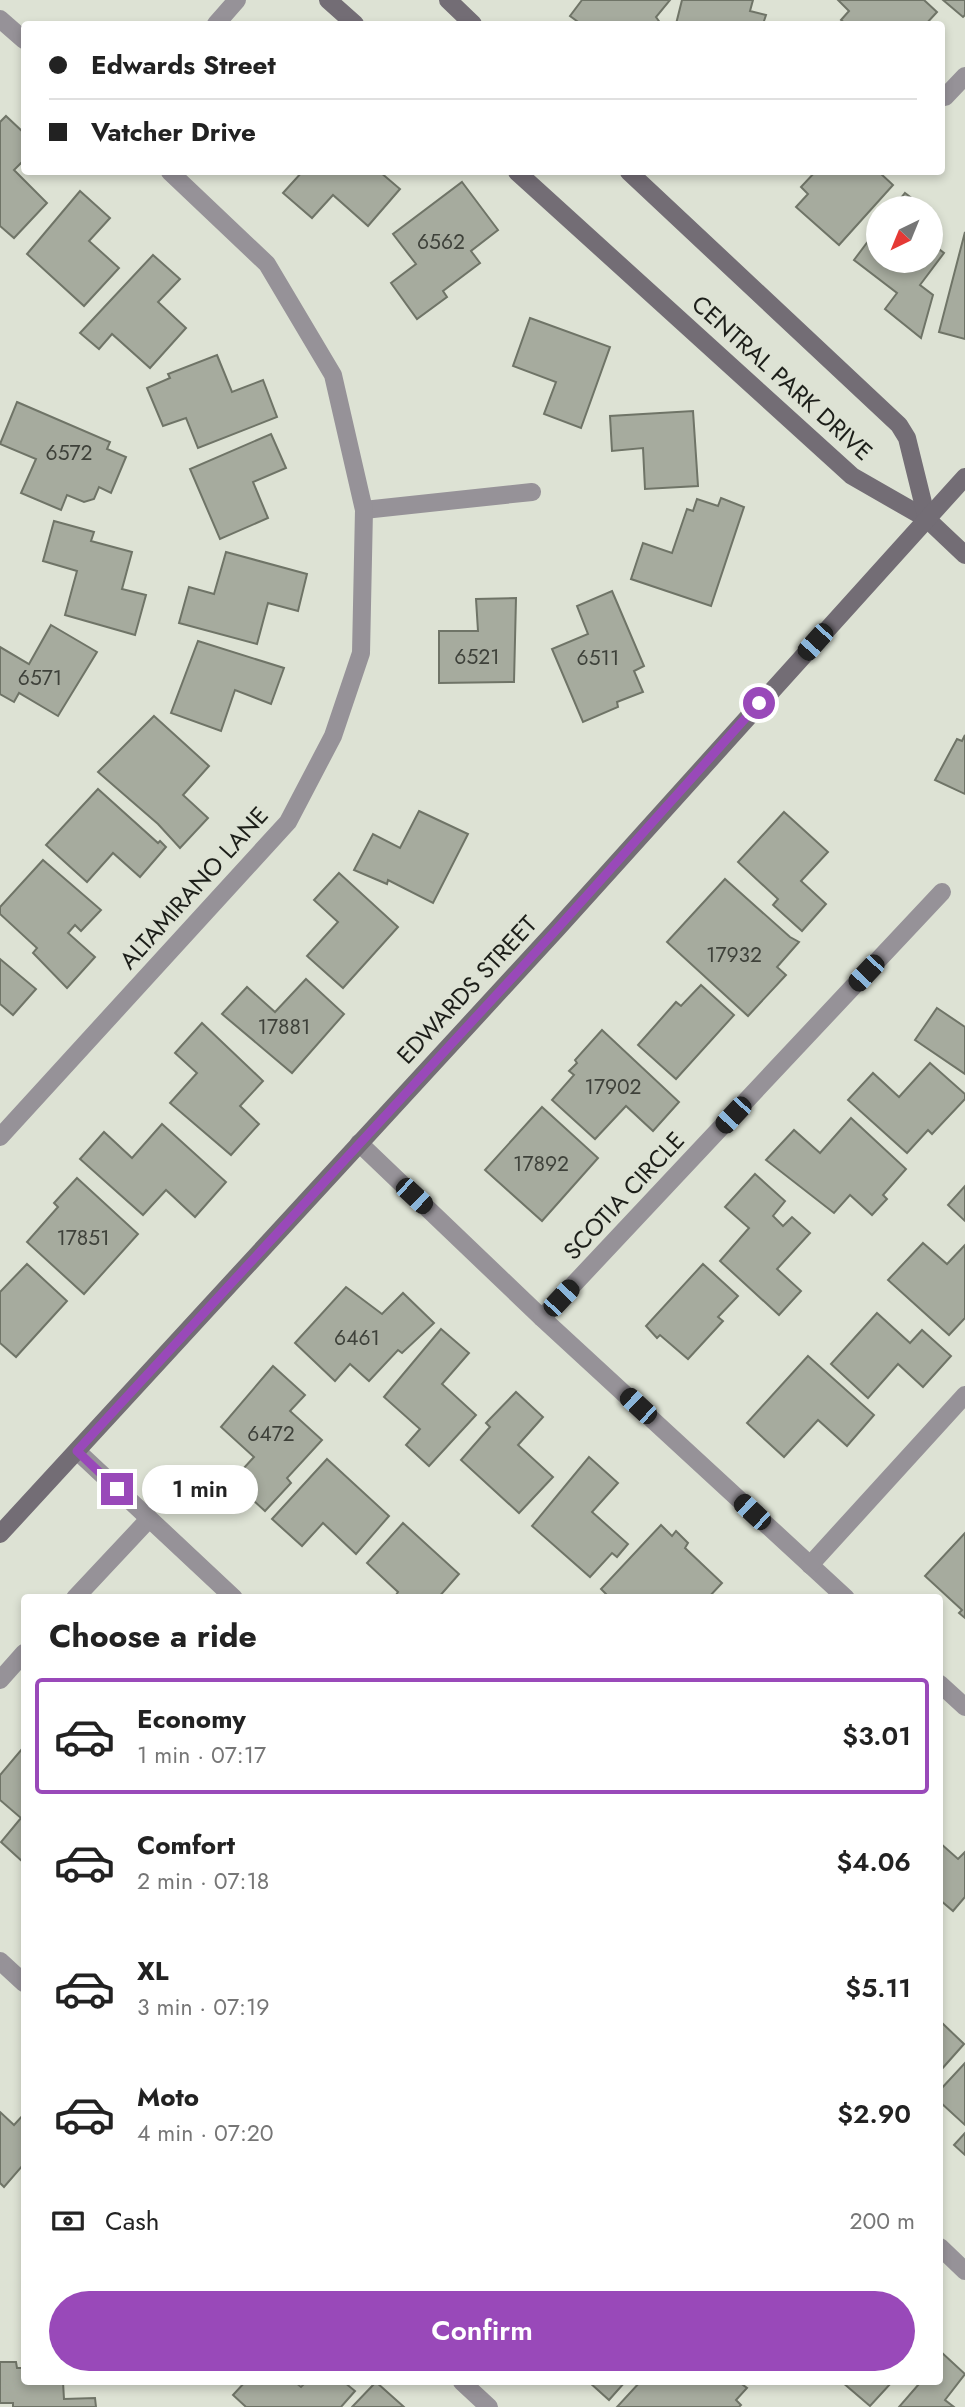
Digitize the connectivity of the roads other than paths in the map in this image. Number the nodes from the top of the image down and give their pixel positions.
1 (237, 0) edge
2 (328, 0) edge
3 (448, 0) edge
4 (0, 19) edge
5 (219, 21) edge
6 (352, 21) edge
7 (470, 21) edge
8 (21, 37) edge
9 (965, 76) edge
10 (945, 97) dead end
11 (173, 175) edge
12 (520, 175) edge
13 (632, 175) edge
14 (965, 477) edge
15 (532, 492) dead end
16 (364, 510) junction
17 (927, 519) junction
18 (965, 555) edge
19 (942, 892) dead end
20 (0, 1137) edge
21 (359, 1143) junction
22 (542, 1318) junction
23 (965, 1395) edge
24 (77, 1451) junction
25 (149, 1519) junction
26 (0, 1534) edge
27 (810, 1565) junction
28 (79, 1594) edge
29 (230, 1594) edge
30 (842, 1594) edge
31 (21, 1656) edge
32 (0, 1680) edge
33 (943, 1687) edge
34 (965, 1707) edge
35 (0, 1961) edge
36 (21, 1980) edge
37 (943, 2250) edge
38 (965, 2270) edge
39 (465, 2385) edge
40 (489, 2407) edge

1 - 5 street
2 - 6 main road
3 - 7 main road
4 - 8 street
9 - 10 street
11 - 16 street, ALTAMIRANO LANE
12 - 17 main road, CENTRAL PARK DRIVE
13 - 17 main road, CENTRAL PARK DRIVE
14 - 17 main road, EDWARDS STREET
15 - 16 street
16 - 20 street, ALTAMIRANO LANE
17 - 18 main road
17 - 21 main road, EDWARDS STREET
19 - 22 street, SCOTIA CIRCLE
21 - 22 street
21 - 24 main road, EDWARDS STREET
22 - 27 street
23 - 27 street
24 - 25 street
24 - 26 main road, EDWARDS STREET
25 - 28 street
25 - 29 street
27 - 30 street
31 - 32 street
33 - 34 street
35 - 36 street
37 - 38 street
39 - 40 street

